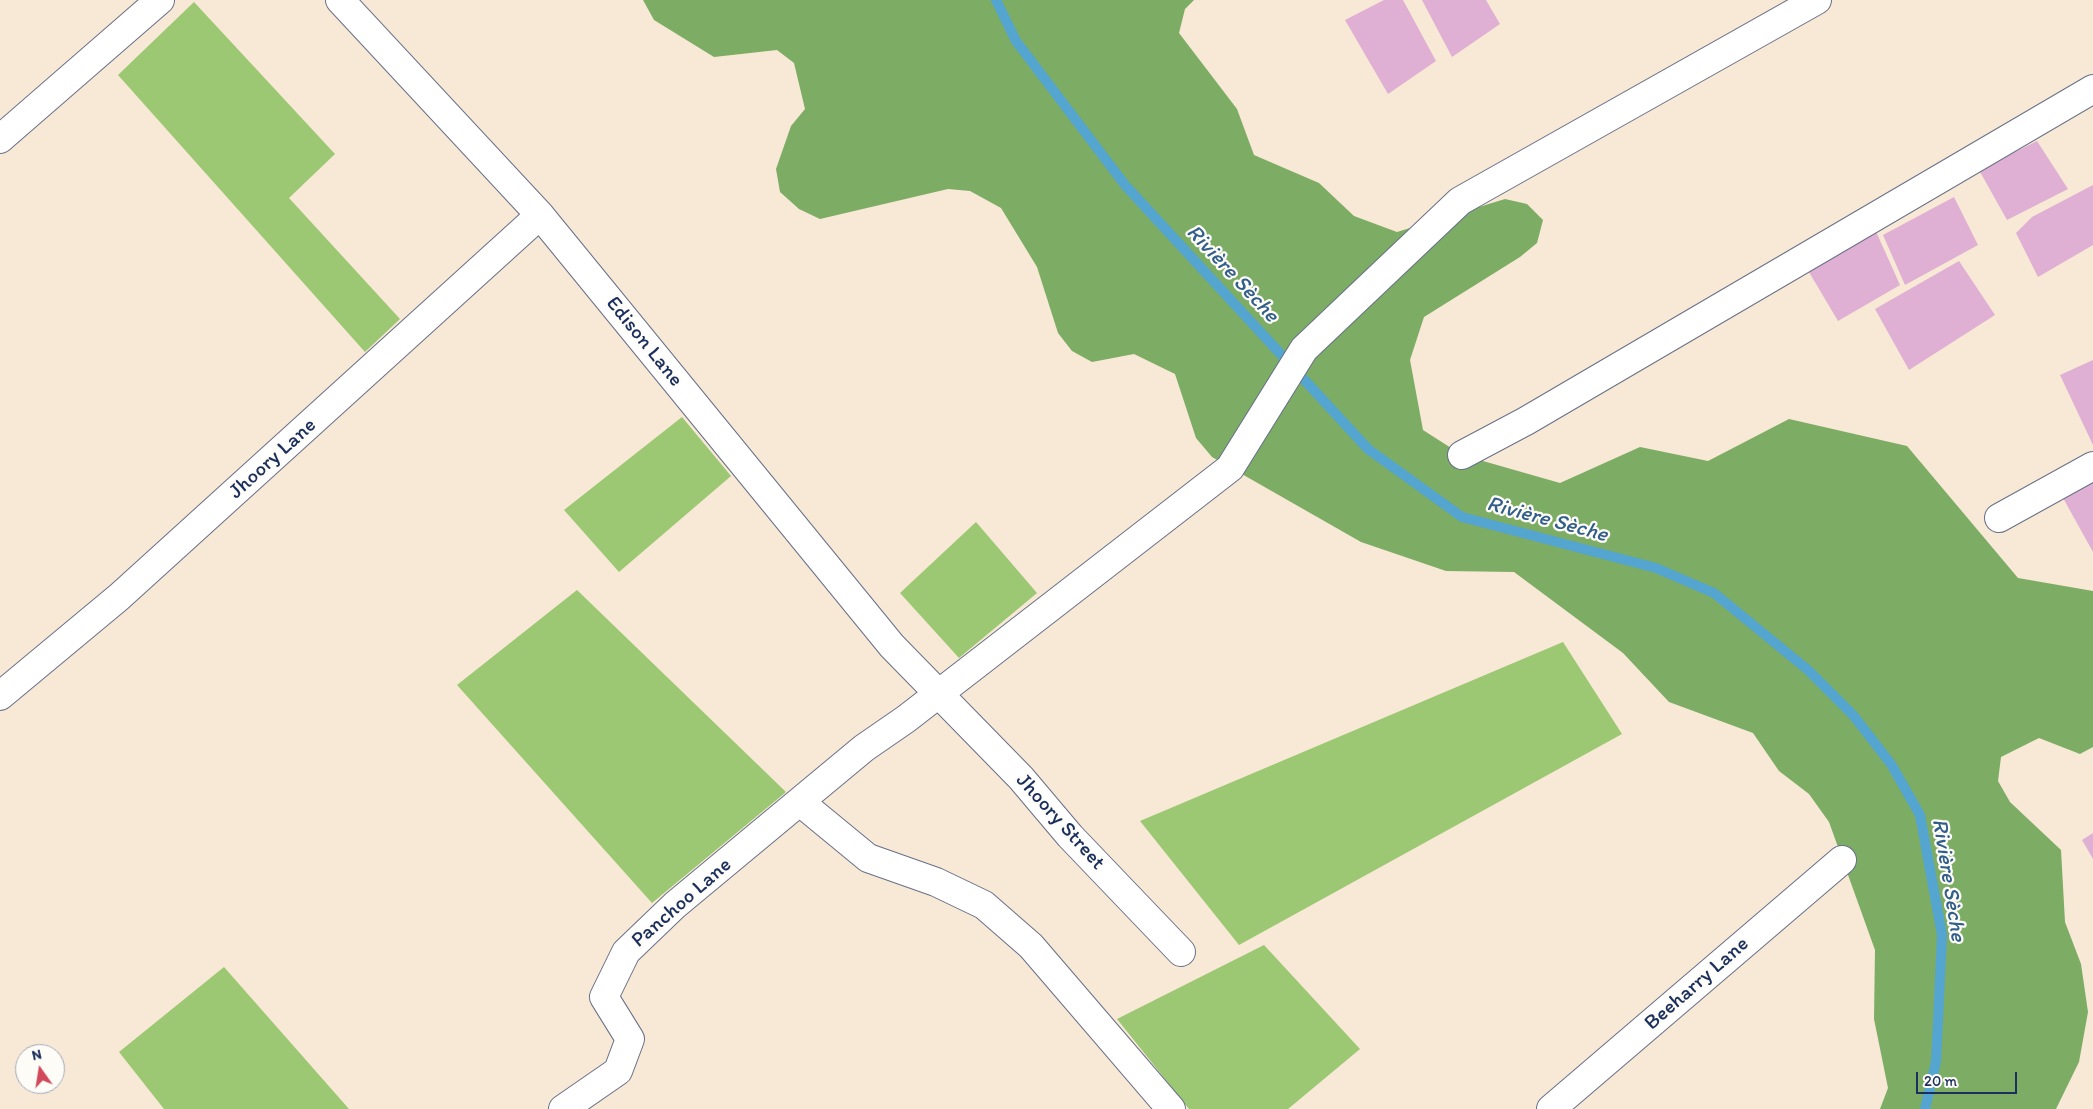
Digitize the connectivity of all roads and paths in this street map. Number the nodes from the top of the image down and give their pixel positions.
1 (160, 0) edge
2 (340, 0) edge
3 (1817, 0) edge
4 (2093, 89) edge
5 (0, 139) edge
6 (540, 215) junction
7 (1462, 455) dead end
8 (2093, 466) edge
9 (1998, 518) dead end
10 (938, 694) junction
11 (0, 696) edge
12 (800, 802) junction
13 (1842, 860) dead end
14 (1181, 952) dead end
15 (563, 1109) edge
16 (1171, 1109) edge
17 (1551, 1109) edge

1 - 5 street
2 - 6 street, Edison Lane
3 - 10 street
4 - 7 street
6 - 10 street, Edison Lane
6 - 11 street, Jhoory Lane
8 - 9 street
10 - 12 street
10 - 14 street, Jhoory Street
12 - 15 street, Panchoo Lane
12 - 16 street
13 - 17 street, Beeharry Lane

